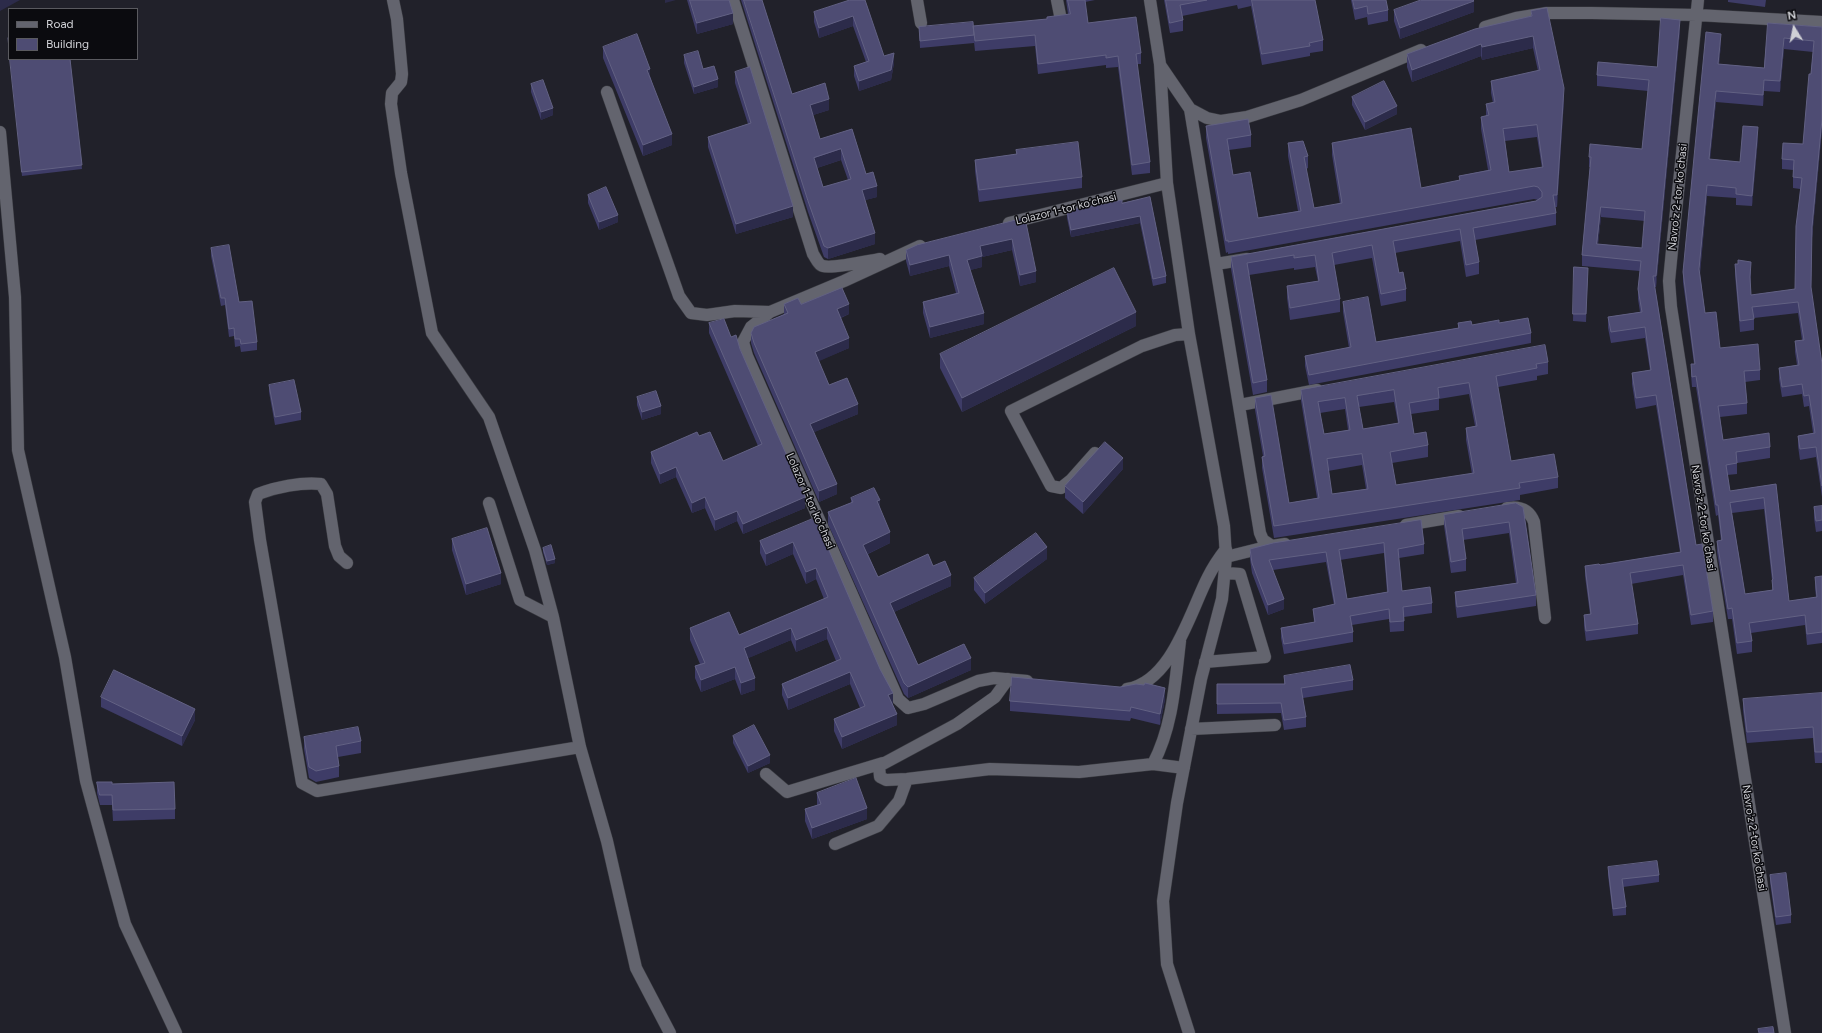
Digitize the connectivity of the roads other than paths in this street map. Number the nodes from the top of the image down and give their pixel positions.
1 (392, 0) edge
2 (734, 0) edge
3 (918, 0) edge
4 (1057, 0) edge
5 (1150, 0) edge
6 (1698, 0) edge
7 (1060, 15) edge
8 (1697, 15) junction
9 (1822, 22) edge
10 (921, 23) dead end
11 (1473, 31) edge
12 (1430, 47) edge
13 (1160, 64) junction
14 (607, 92) dead end
15 (1190, 109) junction
16 (0, 132) edge
17 (1, 155) edge
18 (1167, 183) junction
19 (996, 226) edge
20 (928, 242) edge
21 (893, 257) junction
22 (1255, 257) edge
23 (1216, 264) junction
24 (770, 312) junction
25 (1189, 334) junction
26 (1332, 388) edge
27 (1240, 405) junction
28 (1095, 453) edge
29 (489, 503) dead end
30 (1493, 511) edge
31 (1470, 515) edge
32 (1394, 527) edge
33 (1295, 542) edge
34 (1272, 546) junction
35 (1226, 553) junction
36 (347, 563) dead end
37 (1226, 573) junction
38 (554, 617) junction
39 (1545, 618) dead end
40 (1180, 640) junction
41 (1206, 662) junction
42 (1008, 679) junction
43 (1038, 682) edge
44 (1113, 689) edge
45 (1275, 725) dead end
46 (1191, 729) junction
47 (580, 747) junction
48 (883, 763) junction
49 (1153, 764) junction
50 (1184, 768) junction
51 (766, 774) dead end
52 (908, 779) junction
53 (835, 844) dead end
54 (176, 1033) edge
55 (670, 1033) edge
56 (1189, 1033) edge
57 (1785, 1033) edge

1 - 38 street
2 - 21 street
3 - 10 street
4 - 7 street
5 - 13 street
6 - 8 street
8 - 9 street
8 - 11 street
8 - 57 street
12 - 15 street
13 - 15 street
13 - 18 street
14 - 24 street
15 - 23 street
16 - 17 street
17 - 54 street
18 - 19 street, Lolazor 1-tor ko‘chasi
18 - 25 street
20 - 21 street, Lolazor 1-tor ko‘chasi
21 - 24 street, Lolazor 1-tor ko‘chasi
22 - 23 street
23 - 27 street
24 - 42 street, Lolazor 1-tor ko‘chasi
25 - 28 street
25 - 35 street
26 - 27 street
27 - 34 street
29 - 38 street
30 - 39 street
31 - 32 street
33 - 34 street
34 - 35 street
35 - 37 street
35 - 40 street
36 - 47 street
37 - 41 street
37 - 41 street
38 - 47 street
40 - 44 street
40 - 49 street
41 - 46 street
42 - 43 street, Lolazor 1-tor ko‘chasi
42 - 48 street
45 - 46 street
46 - 50 street
47 - 55 street
48 - 51 street
48 - 52 street
49 - 50 street
49 - 52 street
50 - 56 street
52 - 53 street

